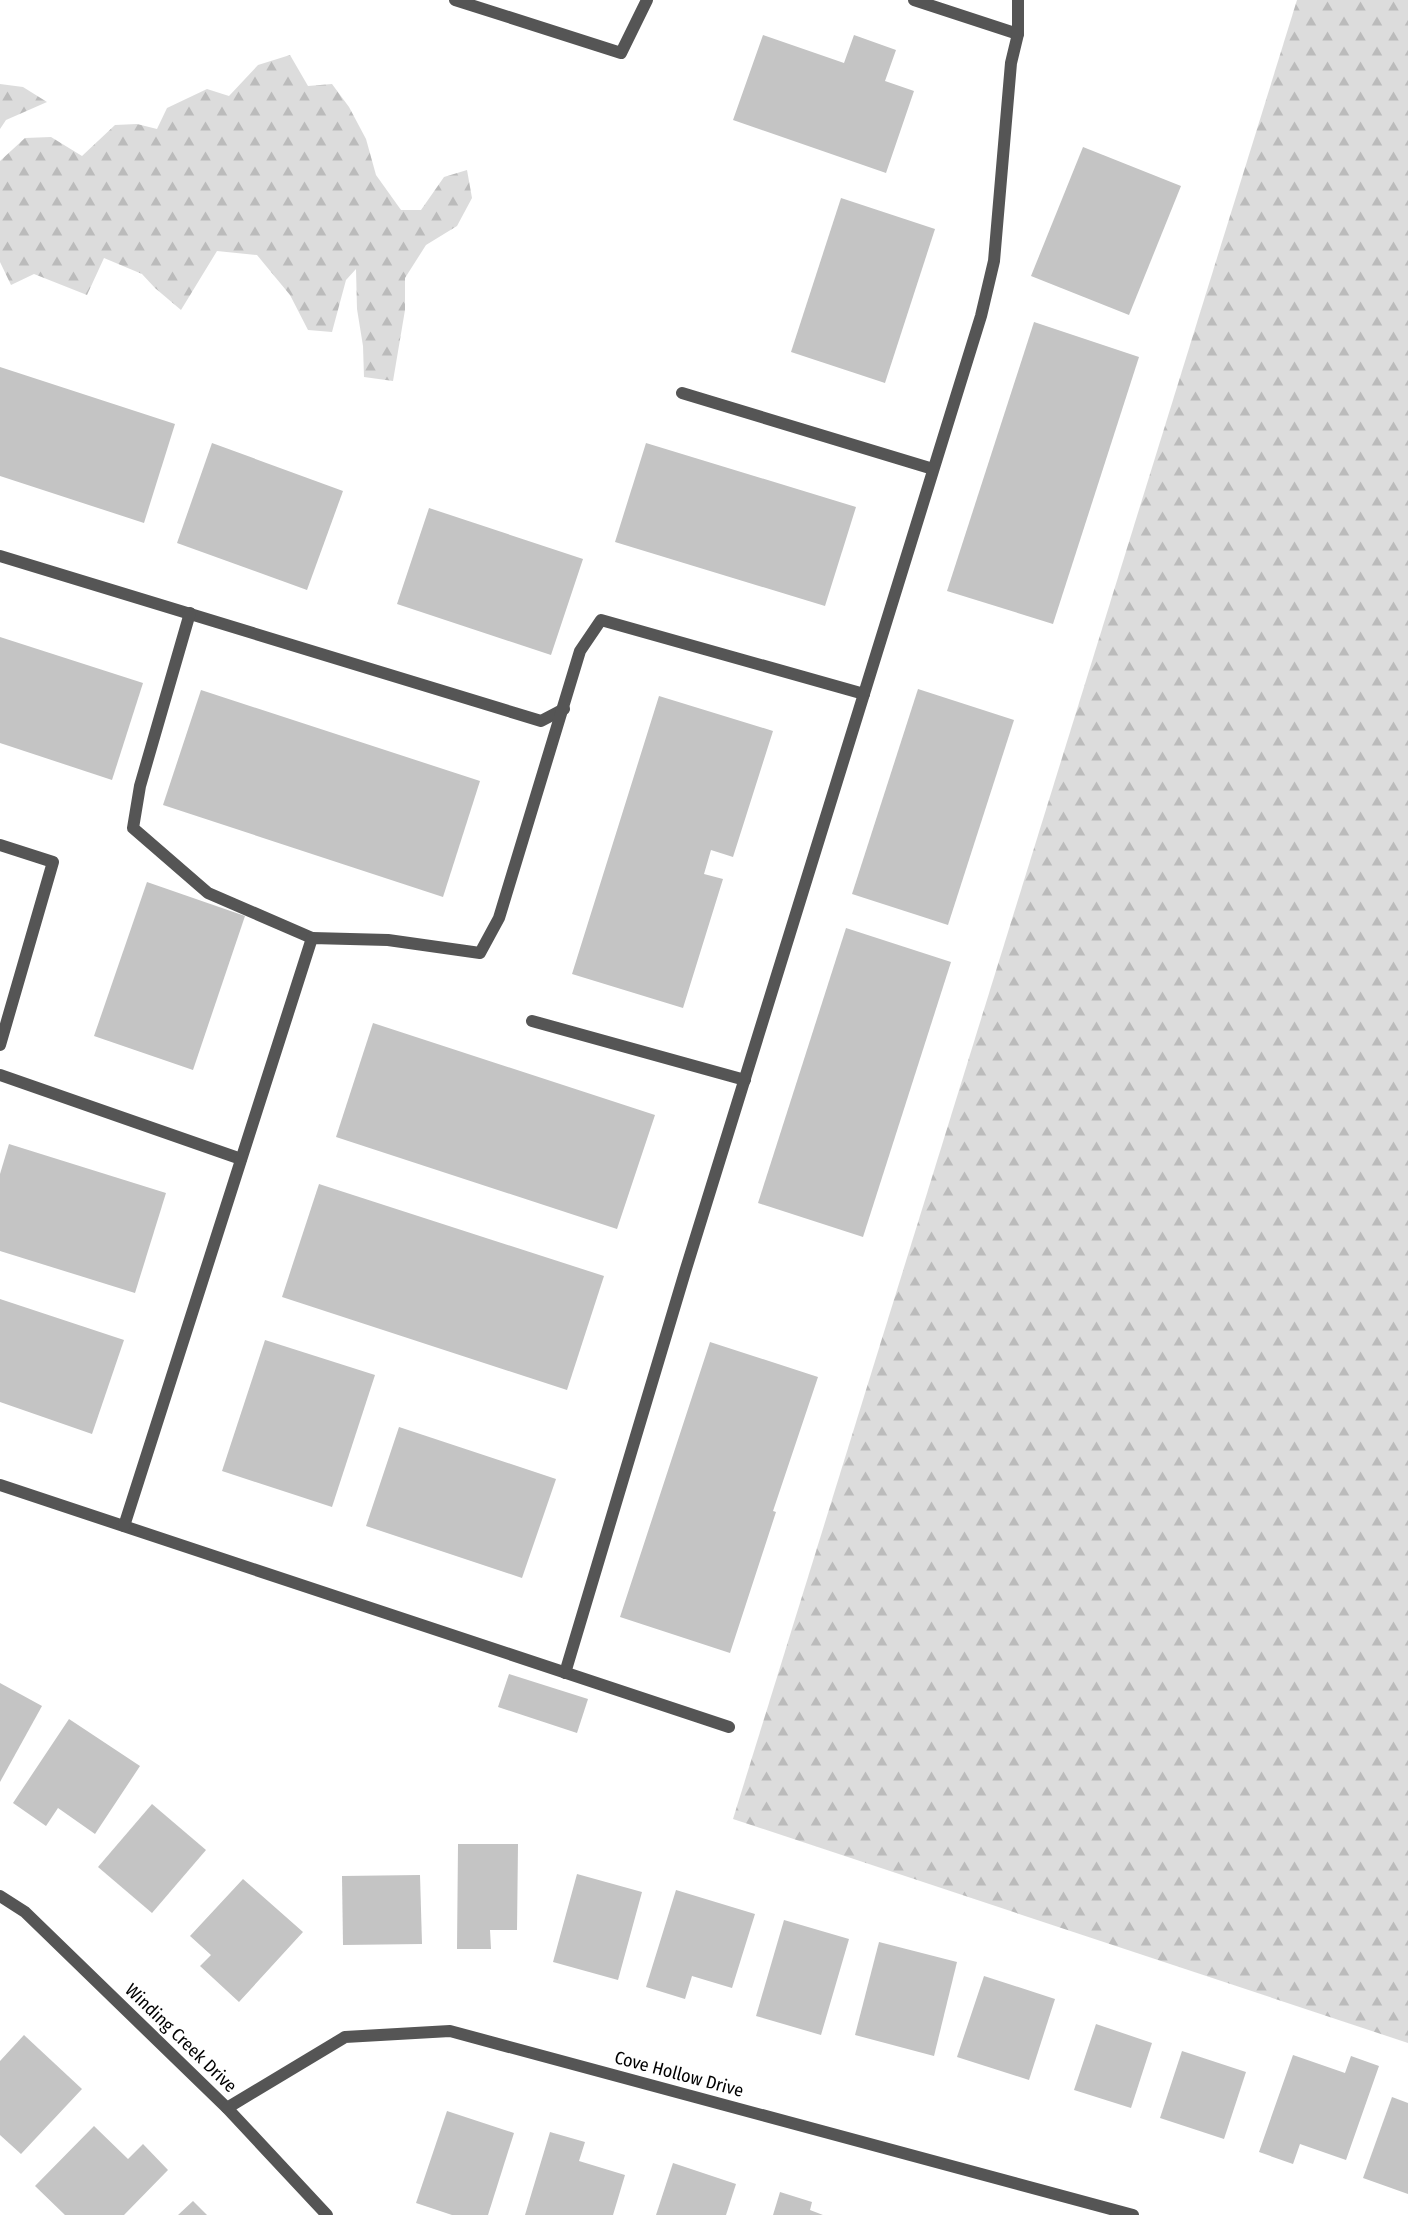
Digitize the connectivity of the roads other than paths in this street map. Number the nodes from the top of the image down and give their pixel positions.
1 (455, 0) edge
2 (647, 0) edge
3 (914, 0) edge
4 (1017, 0) edge
5 (1018, 34) junction
6 (682, 393) dead end
7 (933, 469) junction
8 (0, 556) edge
9 (190, 614) junction
10 (864, 694) junction
11 (564, 709) junction
12 (0, 845) edge
13 (312, 938) junction
14 (532, 1021) dead end
15 (0, 1045) edge
16 (0, 1075) edge
17 (745, 1080) junction
18 (241, 1159) junction
19 (0, 1485) edge
20 (124, 1526) junction
21 (565, 1673) junction
22 (729, 1727) dead end
23 (0, 1896) edge
24 (227, 2108) junction
25 (327, 2215) edge
26 (1133, 2215) edge

1 - 2 street
3 - 5 street
4 - 5 street
5 - 7 street
6 - 7 street
7 - 10 street
8 - 9 street
9 - 11 street
9 - 13 street
10 - 11 street
10 - 17 street
11 - 13 street
12 - 15 street
13 - 18 street
14 - 17 street
16 - 18 street
17 - 21 street
18 - 20 street
19 - 20 street
20 - 21 street
21 - 22 street
23 - 24 street, Winding Creek Drive
24 - 25 street, Winding Creek Drive
24 - 26 street, Cove Hollow Drive

